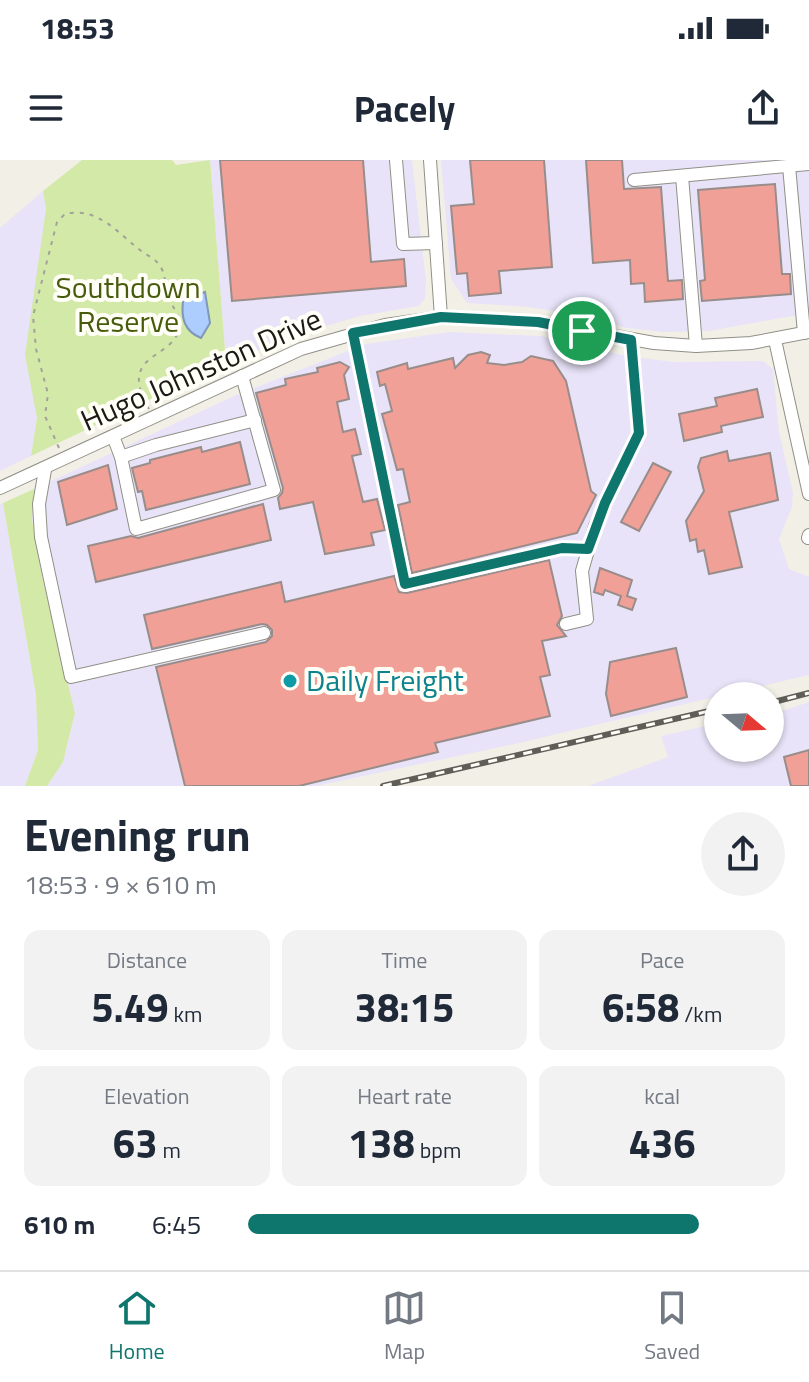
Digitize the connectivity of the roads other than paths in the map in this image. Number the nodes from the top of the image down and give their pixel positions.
1 (396, 160) edge
2 (430, 160) edge
3 (809, 164) edge
4 (789, 166) junction
5 (682, 176) junction
6 (634, 180) dead end
7 (436, 243) junction
8 (441, 317) junction
9 (807, 332) edge
10 (353, 333) junction
11 (631, 340) junction
12 (775, 340) junction
13 (696, 346) junction
14 (242, 376) junction
15 (255, 420) junction
16 (113, 436) junction
17 (121, 457) junction
18 (45, 470) junction
19 (0, 488) edge
20 (809, 494) edge
21 (588, 549) junction
22 (566, 624) dead end
23 (264, 633) dead end

1 - 7 street
2 - 7 street
3 - 4 street
4 - 5 street
4 - 9 street
5 - 6 street
5 - 13 street
7 - 8 street
8 - 10 street, Hugo Johnston Drive
8 - 11 street, Hugo Johnston Drive
9 - 12 street, Hugo Johnston Drive
10 - 14 street, Hugo Johnston Drive
10 - 21 street
11 - 13 street, Hugo Johnston Drive
11 - 21 street
12 - 13 street, Hugo Johnston Drive
12 - 20 street
14 - 15 street
14 - 16 street, Hugo Johnston Drive
15 - 17 street
15 - 17 street
16 - 17 street
16 - 18 street, Hugo Johnston Drive
18 - 19 street, Hugo Johnston Drive
18 - 23 street
21 - 22 street

